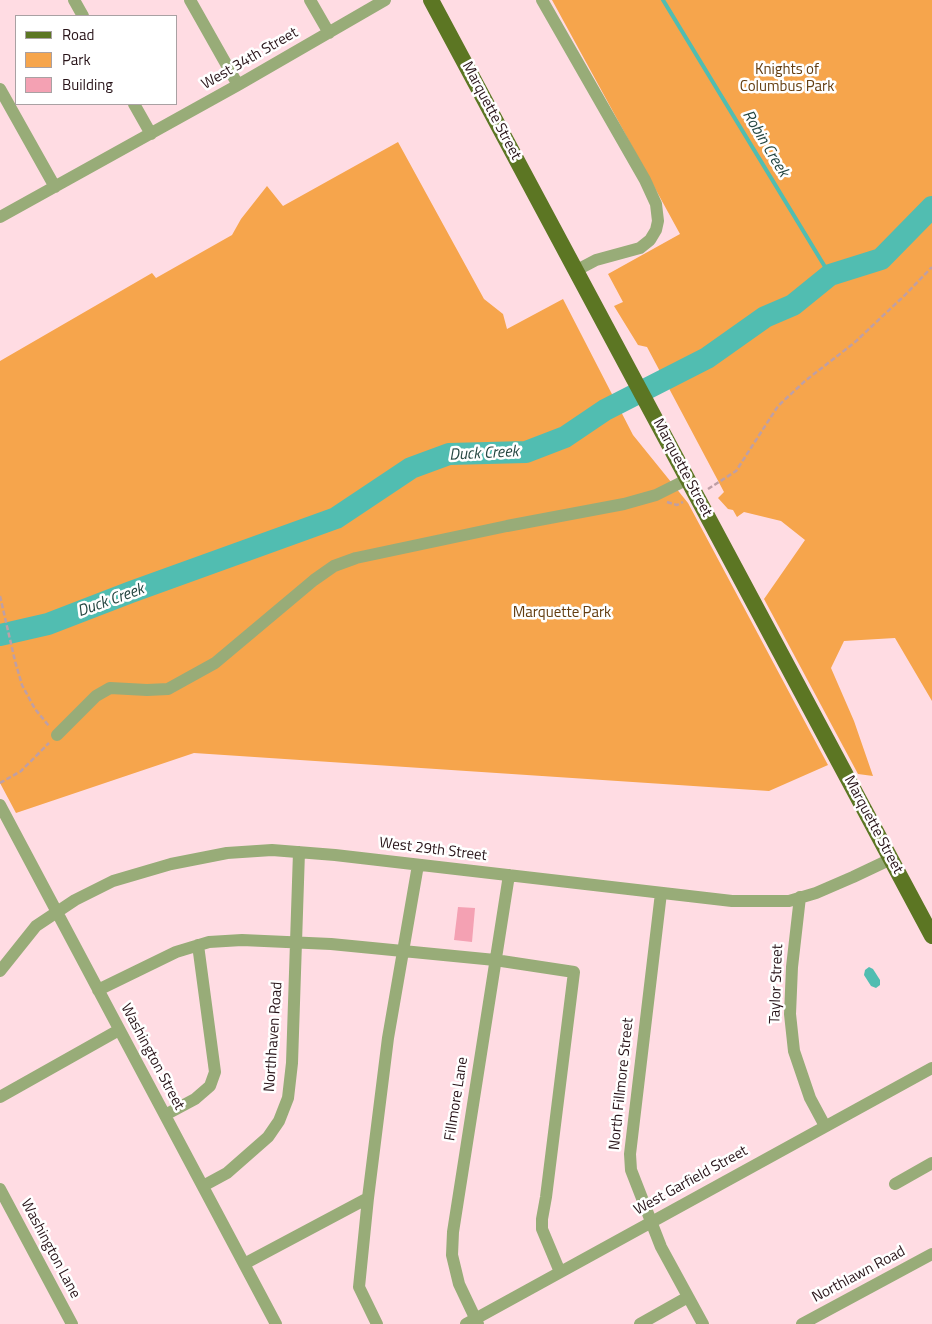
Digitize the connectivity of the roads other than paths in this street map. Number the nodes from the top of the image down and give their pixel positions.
1 (74, 0) edge
2 (190, 0) edge
3 (310, 0) edge
4 (385, 0) edge
5 (431, 0) edge
6 (542, 0) edge
7 (82, 15) edge
8 (328, 33) junction
9 (238, 85) junction
10 (0, 89) edge
11 (135, 105) edge
12 (151, 134) junction
13 (55, 187) junction
14 (0, 218) edge
15 (577, 270) junction
16 (688, 479) junction
17 (57, 735) road end
18 (0, 805) edge
19 (298, 852) junction
20 (891, 859) junction
21 (418, 865) junction
22 (509, 875) junction
23 (661, 893) junction
24 (800, 897) junction
25 (56, 912) junction
26 (932, 936) edge
27 (296, 943) junction
28 (198, 945) junction
29 (403, 951) junction
30 (496, 960) junction
31 (0, 972) edge
32 (98, 990) junction
33 (119, 1030) junction
34 (932, 1068) edge
35 (0, 1097) edge
36 (165, 1115) junction
37 (825, 1126) junction
38 (932, 1163) edge
39 (894, 1184) dead end
40 (203, 1186) junction
41 (0, 1188) edge
42 (368, 1198) junction
43 (651, 1222) junction
44 (932, 1254) edge
45 (244, 1264) junction
46 (560, 1272) junction
47 (688, 1298) junction
48 (473, 1322) edge
49 (72, 1324) edge
50 (276, 1324) edge
51 (377, 1324) edge
52 (640, 1324) edge
53 (703, 1324) edge
54 (802, 1324) edge

1 - 7 street
2 - 9 street
3 - 8 street
4 - 8 street, West 34th Street
5 - 15 main road, Marquette Street
6 - 15 street
8 - 9 street, West 34th Street
9 - 12 street, West 34th Street
10 - 13 street
11 - 12 street
12 - 13 street, West 34th Street
13 - 14 street, West 34th Street
15 - 16 main road, Marquette Street
16 - 17 street
16 - 20 main road, Marquette Street
18 - 25 street, Washington Street
19 - 21 street, West 29th Street
19 - 25 street, West 29th Street
19 - 27 street, Northhaven Road
20 - 24 street, West 29th Street
20 - 26 main road, Marquette Street
21 - 22 street, West 29th Street
21 - 29 street
22 - 23 street, West 29th Street
22 - 30 street, Fillmore Lane
23 - 24 street, West 29th Street
23 - 43 street, North Fillmore Street
24 - 37 street, Taylor Street
25 - 31 street, West 29th Street
25 - 32 street, Washington Street
27 - 28 street
27 - 29 street
27 - 40 street, Northhaven Road
28 - 32 street
28 - 36 street
29 - 30 street
29 - 42 street
30 - 46 street
30 - 48 street, Fillmore Lane
32 - 33 street, Washington Street
33 - 35 street
33 - 36 street, Washington Street
34 - 37 street, West Garfield Street
36 - 40 street, Washington Street
37 - 43 street, West Garfield Street
38 - 39 street
40 - 45 street, Washington Street
41 - 49 street, Washington Lane
42 - 45 street
42 - 51 street
43 - 46 street, West Garfield Street
43 - 47 street, North Fillmore Street
44 - 54 street, Northlawn Road
45 - 50 street, Washington Street
46 - 48 street, West Garfield Street
47 - 52 street
47 - 53 street, North Fillmore Street

